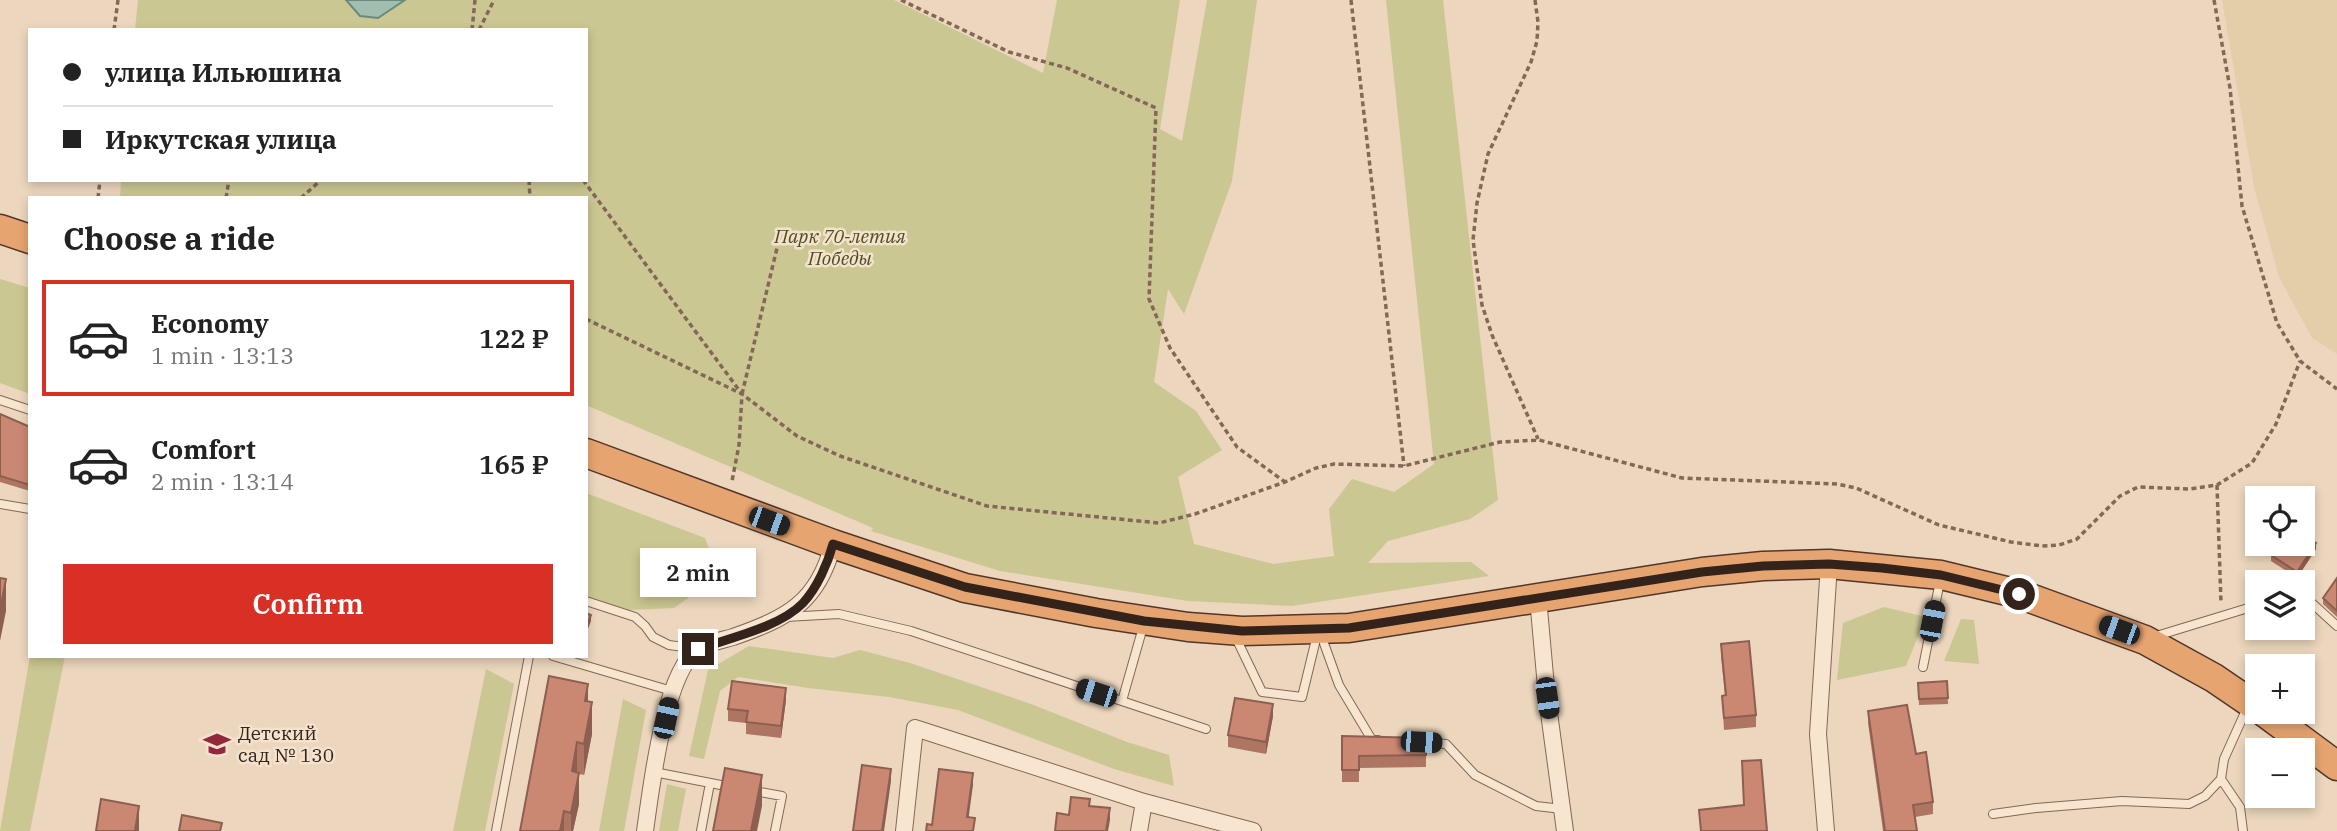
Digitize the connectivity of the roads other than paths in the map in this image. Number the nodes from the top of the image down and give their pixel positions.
1 (0, 229) edge
2 (28, 238) edge
3 (0, 400) edge
4 (28, 410) edge
5 (588, 454) edge
6 (0, 504) edge
7 (28, 509) edge
8 (833, 544) junction
9 (1829, 564) junction
10 (1941, 575) junction
11 (1538, 598) junction
12 (588, 602) edge
13 (2315, 606) edge
14 (2245, 609) edge
15 (783, 617) junction
16 (1144, 621) junction
17 (2337, 626) edge
18 (1319, 629) junction
19 (1232, 630) junction
20 (2145, 640) junction
21 (698, 649) junction
22 (529, 658) edge
23 (560, 658) edge
24 (1923, 667) dead end
25 (672, 691) junction
26 (2245, 699) edge
27 (1122, 701) junction
28 (2246, 724) edge
29 (2280, 724) edge
30 (1206, 729) dead end
31 (1384, 740) edge
32 (1409, 742) edge
33 (2337, 766) edge
34 (654, 772) junction
35 (2221, 779) junction
36 (710, 783) junction
37 (1144, 802) junction
38 (1562, 809) junction
39 (1993, 814) dead end
40 (496, 831) edge
41 (645, 831) edge
42 (702, 831) edge
43 (775, 831) edge
44 (904, 831) edge
45 (1139, 831) edge
46 (1253, 831) edge
47 (1565, 831) edge
48 (1826, 831) edge
49 (2243, 831) edge

1 - 2 highway
3 - 4 lane
5 - 8 highway
6 - 7 lane
8 - 15 street
8 - 16 highway
9 - 10 highway
9 - 11 highway
9 - 48 street
10 - 20 highway
10 - 24 lane
11 - 18 highway
11 - 38 street
12 - 21 lane
13 - 17 lane
14 - 20 lane
15 - 21 street
15 - 27 lane
16 - 19 highway
16 - 27 lane
18 - 19 highway
18 - 19 lane
18 - 31 lane
20 - 26 highway
21 - 25 street
22 - 40 lane
23 - 25 lane
25 - 34 street
27 - 30 lane
28 - 35 lane
29 - 33 highway
32 - 38 lane
34 - 36 lane
34 - 41 street
35 - 39 lane
35 - 49 lane
36 - 42 lane
36 - 43 lane
37 - 44 street
37 - 45 street
37 - 46 street
38 - 47 street

